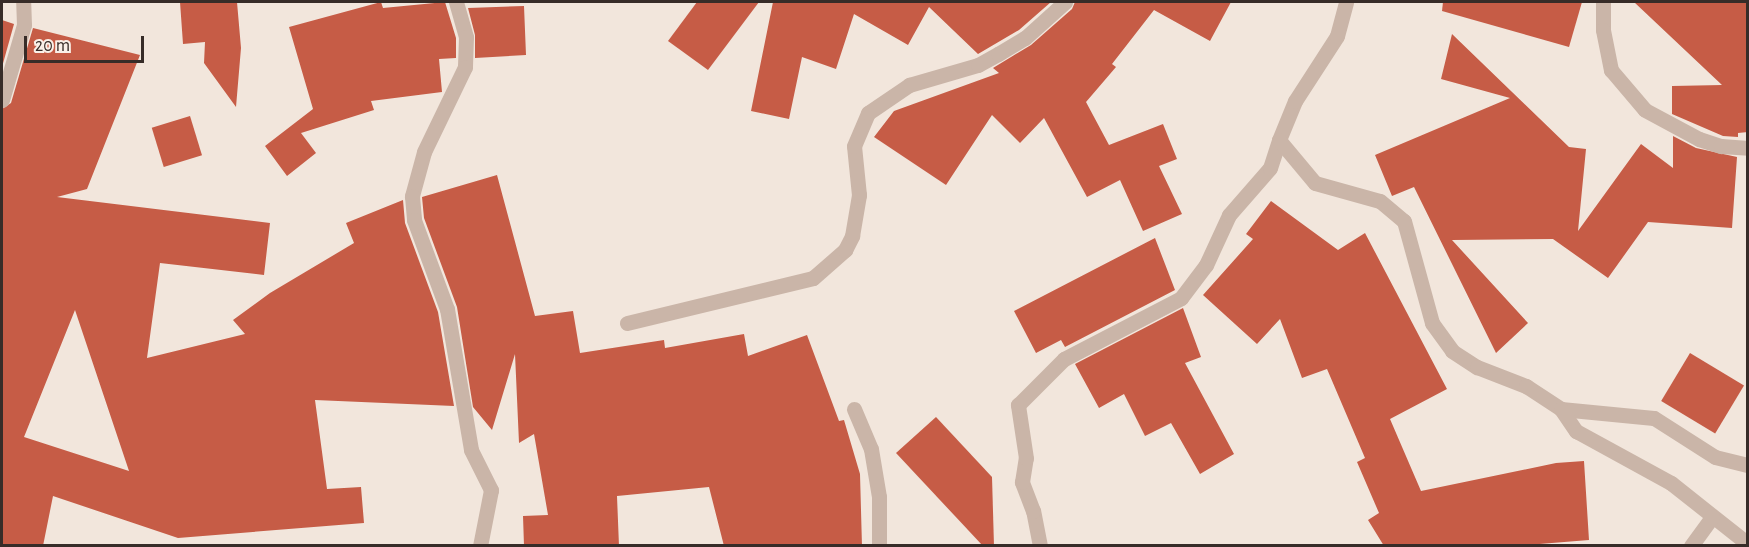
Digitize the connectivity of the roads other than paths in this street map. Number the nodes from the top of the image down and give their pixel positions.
1 (23, 2) edge
2 (456, 2) edge
3 (1065, 2) edge
4 (1346, 2) edge
5 (1603, 2) edge
6 (2, 100) edge
7 (1279, 140) junction
8 (1748, 148) edge
9 (627, 323) dead end
10 (854, 409) dead end
11 (1562, 409) junction
12 (1748, 465) edge
13 (1712, 517) junction
14 (1748, 544) edge
15 (480, 546) edge
16 (879, 546) edge
17 (1040, 546) edge
18 (1690, 546) edge

1 - 6 street
2 - 15 street
3 - 9 street
4 - 7 street
5 - 8 street
7 - 11 street
7 - 17 street
10 - 16 street
11 - 12 street
11 - 13 street
13 - 14 street
13 - 18 street

